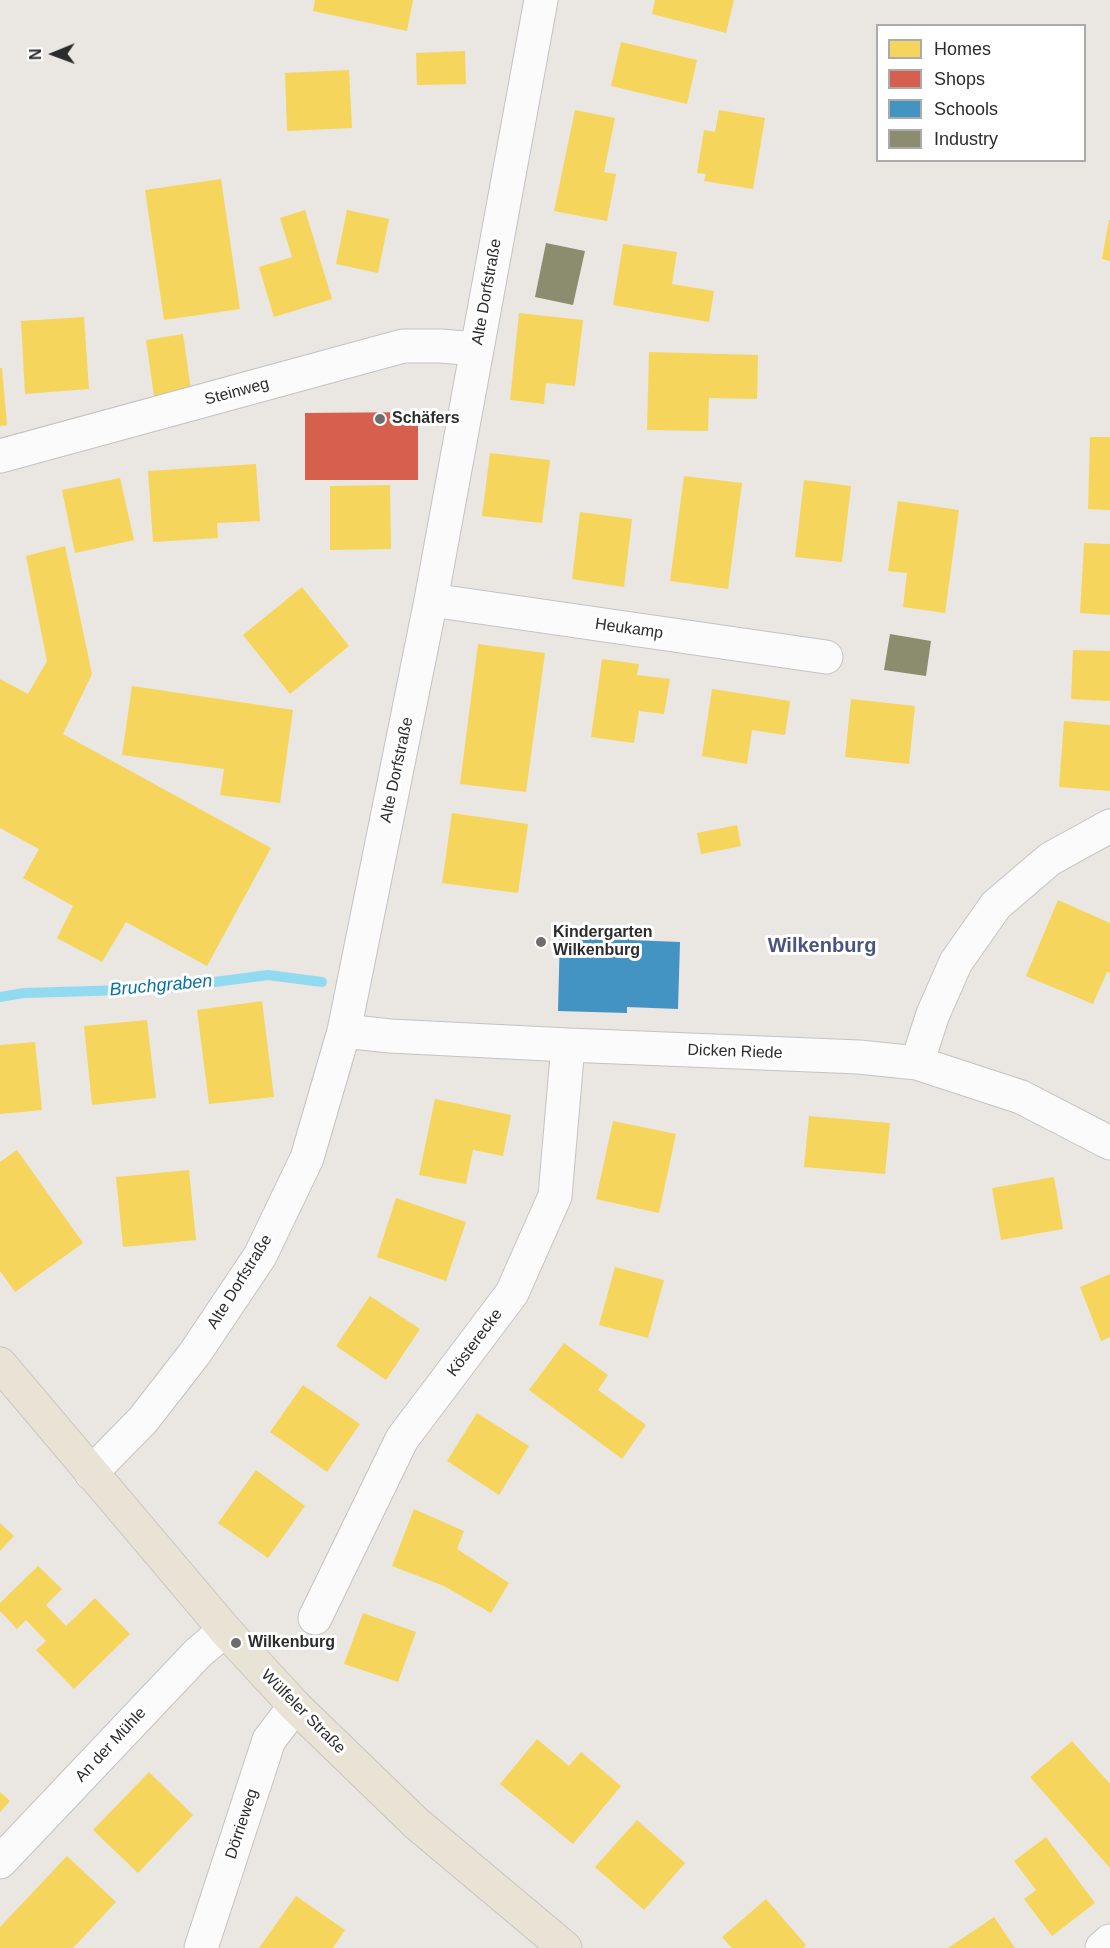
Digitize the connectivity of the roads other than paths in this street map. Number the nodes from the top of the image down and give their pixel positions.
1 (541, 0) edge
2 (476, 349) junction
3 (0, 456) edge
4 (432, 600) junction
5 (826, 657) dead end
6 (1110, 826) edge
7 (344, 1031) junction
8 (568, 1045) junction
9 (917, 1063) junction
10 (1110, 1143) edge
11 (0, 1364) edge
12 (91, 1473) junction
13 (315, 1618) dead end
14 (225, 1630) junction
15 (295, 1706) junction
16 (0, 1862) edge
17 (1110, 1941) edge
18 (201, 1948) edge
19 (565, 1948) edge
20 (1102, 1948) edge

1 - 2 street, Alte Dorfstraße
2 - 3 street, Steinweg
2 - 4 street, Alte Dorfstraße
4 - 5 street, Heukamp
4 - 7 street, Alte Dorfstraße
6 - 9 street
7 - 8 street, Dicken Riede
7 - 12 street, Alte Dorfstraße
8 - 9 street, Dicken Riede
8 - 13 street, Kösterecke
9 - 10 street, Dicken Riede
11 - 12 main road, Wülfeler Straße
12 - 14 main road, Wülfeler Straße
14 - 15 main road, Wülfeler Straße
14 - 16 street, An der Mühle
15 - 18 street, Dörrieweg
15 - 19 main road, Wülfeler Straße
17 - 20 street

